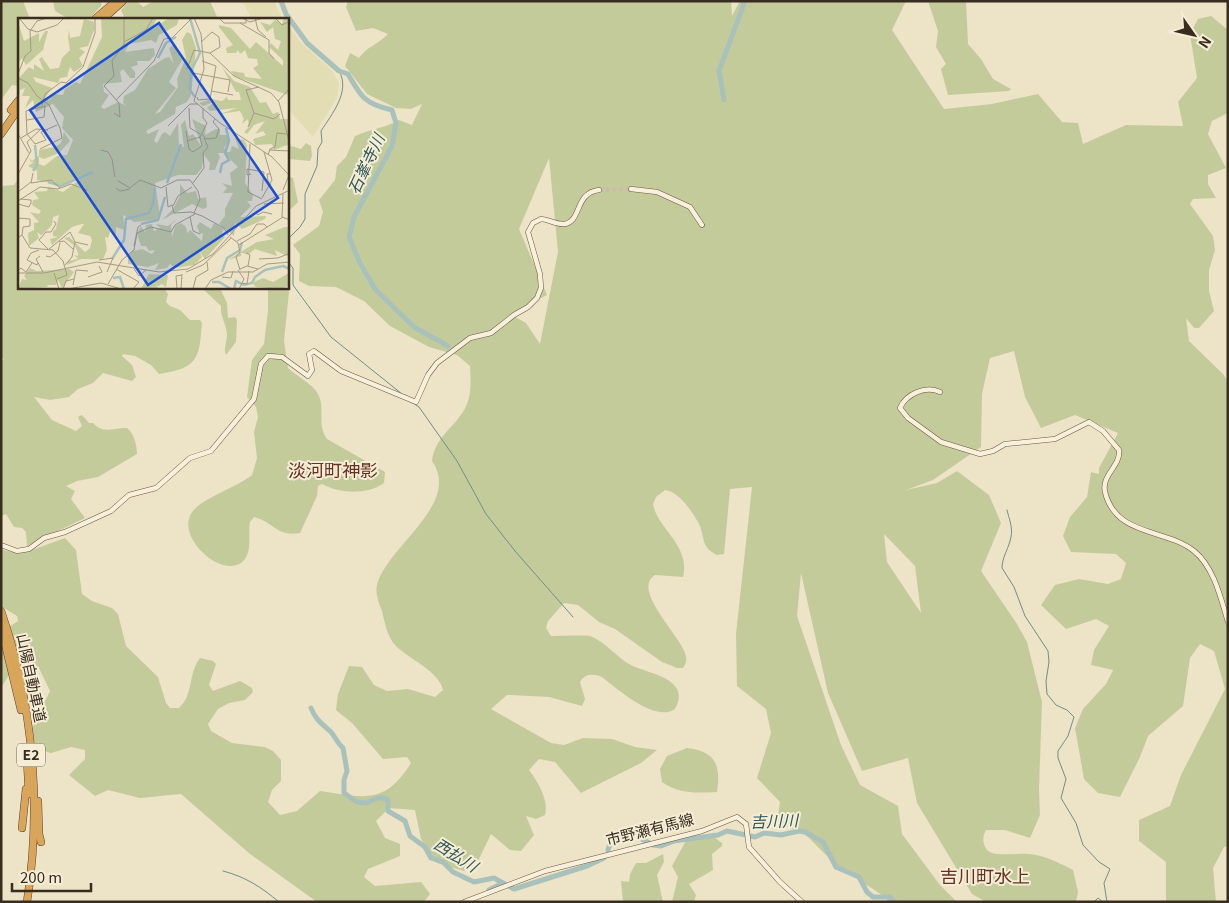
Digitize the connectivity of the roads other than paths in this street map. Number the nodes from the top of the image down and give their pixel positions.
1 (116, 1) edge
2 (123, 1) edge
3 (97, 18) edge
4 (104, 18) edge
5 (18, 101) edge
6 (18, 109) edge
7 (1, 125) edge
8 (1, 134) edge
9 (599, 190) tunnel mouth
10 (631, 190) tunnel mouth
11 (702, 225) dead end
12 (940, 392) dead end
13 (1, 545) edge
14 (1, 611) edge
15 (1228, 622) edge
16 (1, 627) edge
17 (28, 726) junction
18 (26, 756) junction
19 (22, 828) dead end
20 (41, 842) dead end
21 (22, 902) edge
22 (27, 902) edge
23 (464, 902) edge
24 (802, 902) edge

1 - 3 highway
2 - 4 highway
5 - 7 highway
6 - 8 highway
9 - 13 street
10 - 11 street
12 - 15 street
14 - 17 highway, 山陽自動車道 / E2
16 - 18 highway, 山陽自動車道 / E2
17 - 20 highway
17 - 22 highway, 山陽自動車道 / E2
18 - 19 highway
18 - 21 highway, 山陽自動車道 / E2
23 - 24 street, 市野瀬有馬線

